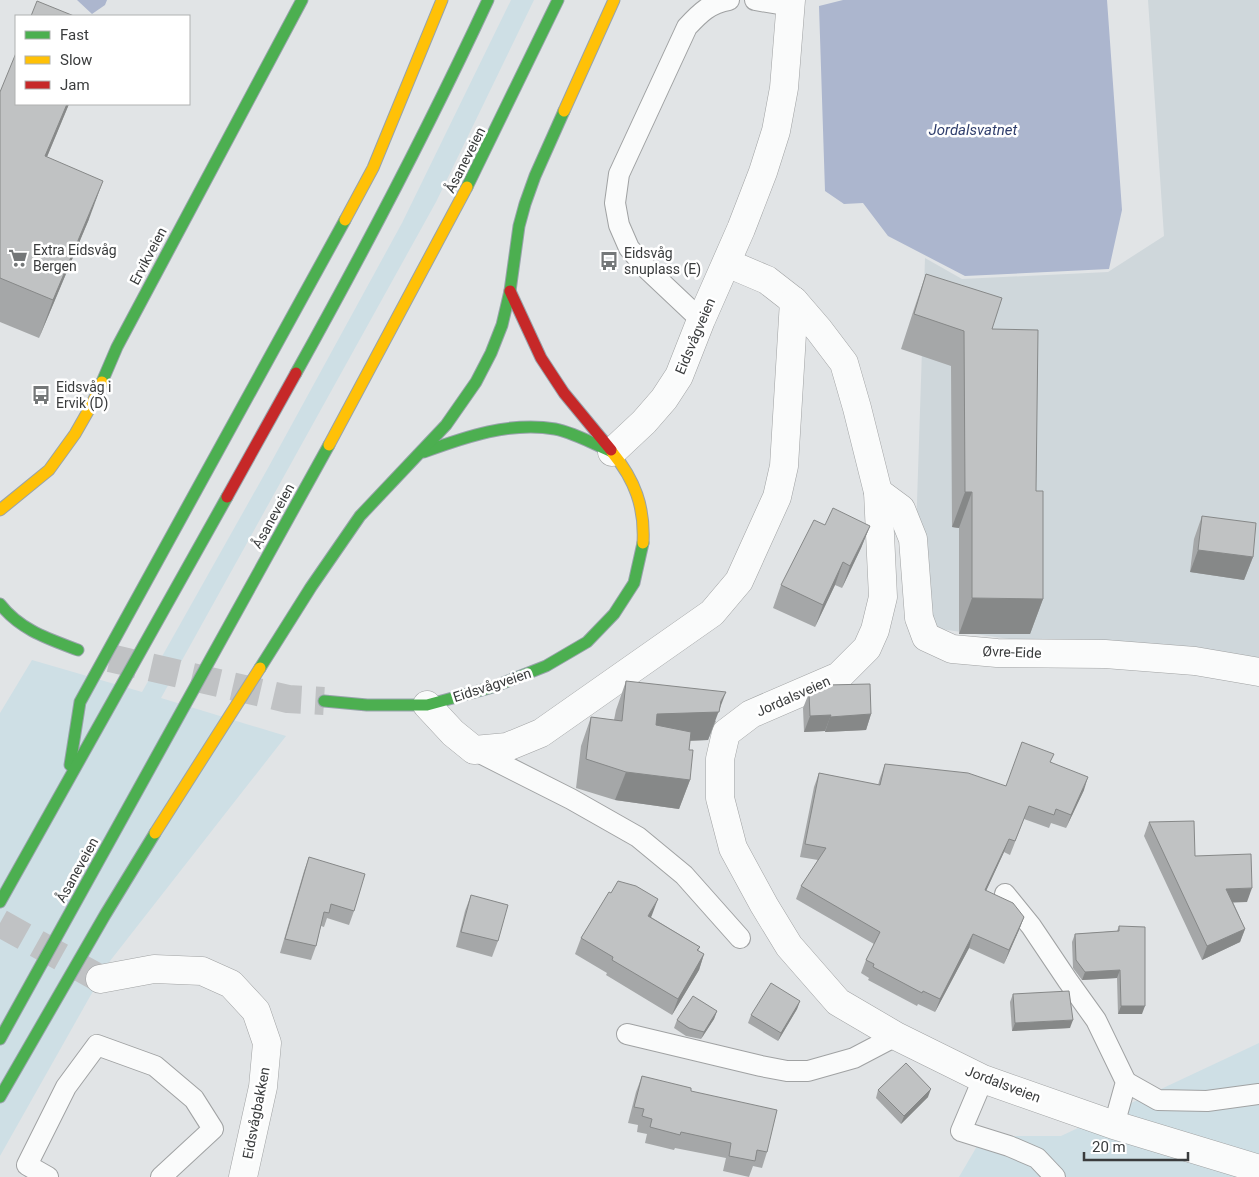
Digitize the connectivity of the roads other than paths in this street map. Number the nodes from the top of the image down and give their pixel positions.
1 (302, 0) edge
2 (442, 0) edge
3 (488, 0) edge
4 (558, 0) edge
5 (614, 0) edge
6 (729, 0) edge
7 (755, 0) edge
8 (791, 3) edge
9 (727, 263) junction
10 (510, 291) junction
11 (794, 301) junction
12 (700, 320) junction
13 (612, 452) junction
14 (418, 454) junction
15 (878, 492) junction
16 (0, 510) edge
17 (0, 604) edge
18 (78, 650) dead end
19 (1259, 672) edge
20 (324, 701) tunnel mouth
21 (427, 705) junction
22 (474, 750) junction
23 (67, 783) junction
24 (1005, 894) dead end
25 (0, 902) edge
26 (740, 938) dead end
27 (100, 979) tunnel mouth
28 (627, 1034) dead end
29 (896, 1036) junction
30 (0, 1039) edge
31 (983, 1079) junction
32 (1126, 1082) junction
33 (1259, 1094) edge
34 (0, 1097) edge
35 (1114, 1124) junction
36 (1259, 1169) edge
37 (48, 1177) edge
38 (161, 1177) edge
39 (243, 1177) edge
40 (1055, 1177) edge

1 - 16 main road, Ervikveien
2 - 23 main road
3 - 23 main road
4 - 30 main road, Åsaneveien
5 - 10 main road
6 - 12 lane
7 - 8 lane
8 - 9 street, Eidsvågveien
9 - 11 street, Jordalsveien
9 - 12 street, Eidsvågveien
10 - 13 main road
10 - 14 main road
11 - 15 street, Jordalsveien
11 - 22 street
12 - 13 street, Eidsvågveien
13 - 14 main road
13 - 21 main road, Eidsvågveien
14 - 34 main road
15 - 19 street, Øvre-Eide
15 - 29 street, Jordalsveien
17 - 18 main road
20 - 21 main road, Eidsvågveien
21 - 22 street
22 - 26 lane
23 - 25 main road
24 - 32 lane
27 - 39 street, Eidsvågbakken
28 - 29 lane
29 - 31 street, Jordalsveien
31 - 35 street, Jordalsveien
31 - 40 lane
32 - 33 lane
32 - 35 lane
35 - 36 street, Jordalsveien
37 - 38 lane

